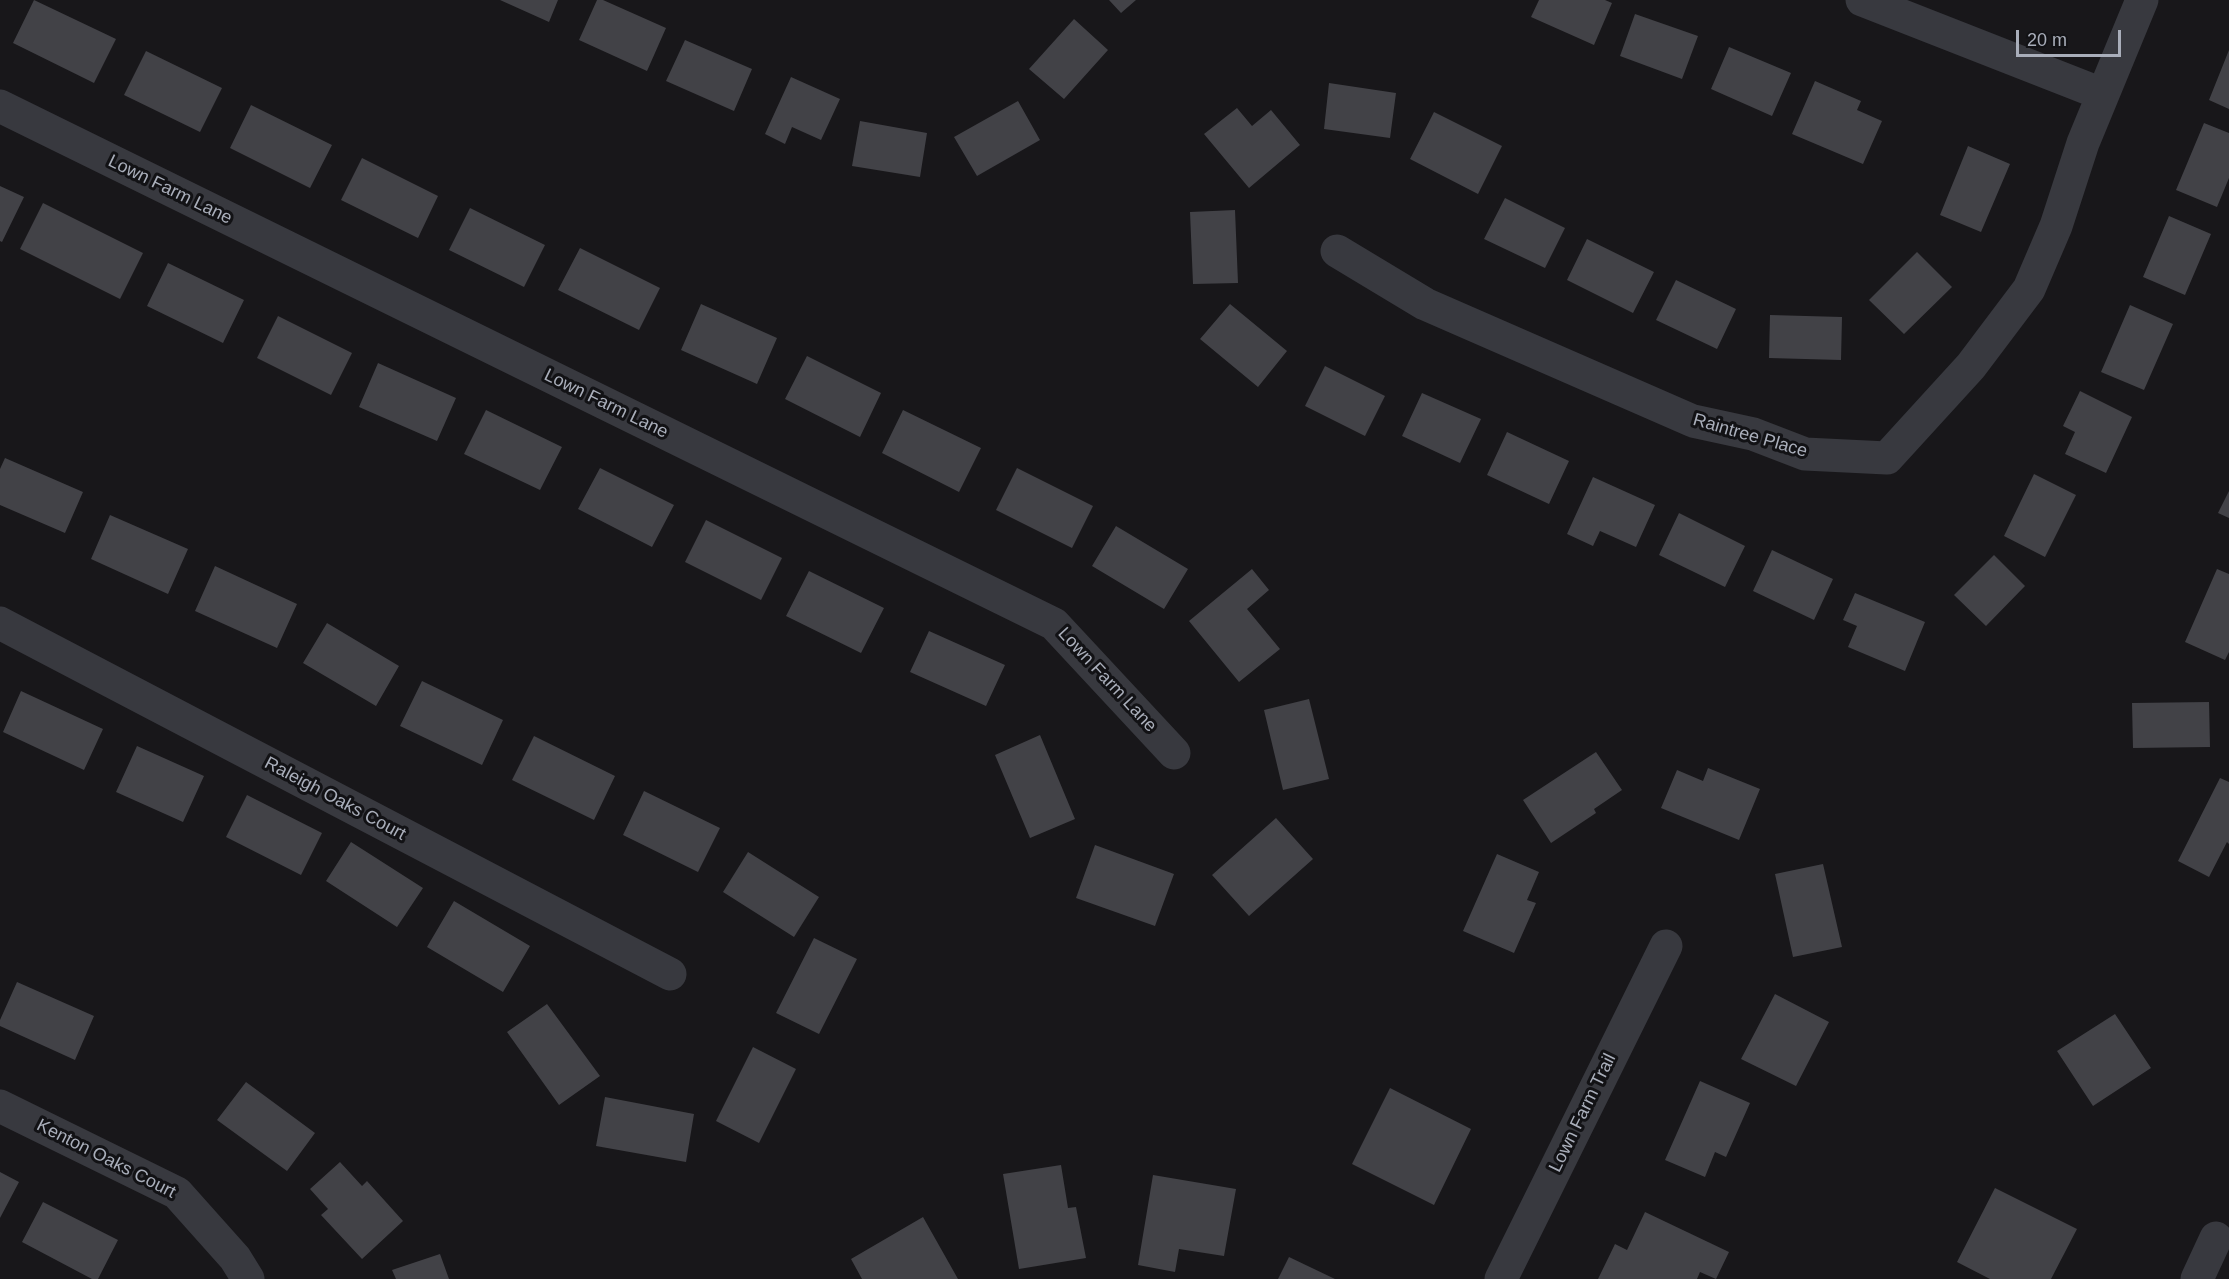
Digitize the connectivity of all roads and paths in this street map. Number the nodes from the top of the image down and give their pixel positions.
1 (1862, 0) edge
2 (2142, 0) edge
3 (2102, 94) junction
4 (0, 106) edge
5 (1336, 251) dead end
6 (0, 623) edge
7 (1174, 753) dead end
8 (1666, 946) dead end
9 (670, 974) dead end
10 (0, 1106) edge
11 (2216, 1238) dead end
12 (248, 1279) edge
13 (1501, 1279) edge
14 (2197, 1279) edge

1 - 3 street
2 - 3 street, Raintree Place
3 - 5 street, Raintree Place
4 - 7 street, Lown Farm Lane
6 - 9 street, Raleigh Oaks Court
8 - 13 street, Lown Farm Trail
10 - 12 street, Kenton Oaks Court
11 - 14 street

